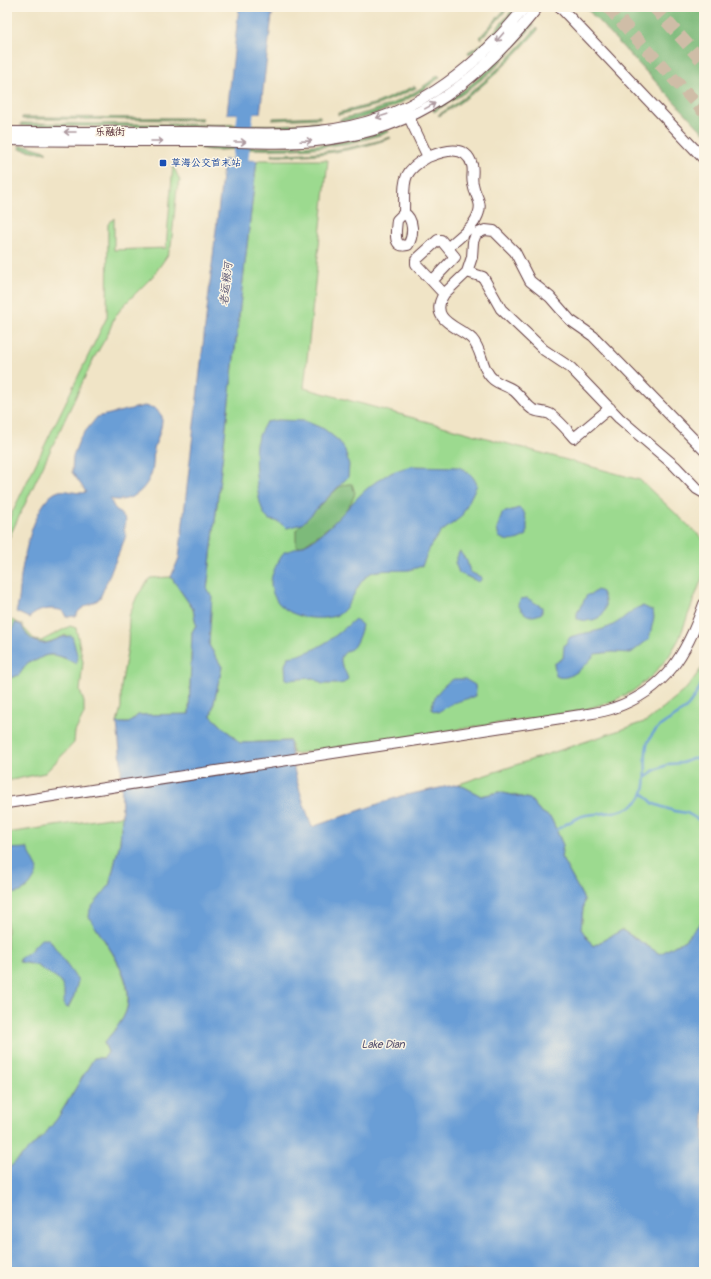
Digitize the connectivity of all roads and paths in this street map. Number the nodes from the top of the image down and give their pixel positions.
1 (525, 7) edge
2 (538, 7) edge
3 (560, 7) edge
4 (404, 107) junction
5 (409, 117) junction
6 (7, 132) edge
7 (213, 137) junction
8 (267, 137) junction
9 (7, 140) edge
10 (428, 157) junction
11 (704, 159) edge
12 (404, 213) dead end
13 (448, 248) junction
14 (467, 272) junction
15 (432, 281) junction
16 (444, 294) junction
17 (610, 408) junction
18 (704, 450) edge
19 (704, 493) edge
20 (704, 604) edge
21 (7, 803) edge

1 -> 4 street
5 -> 2 street
3 - 11 street
4 - 5 street
4 -> 8 street
8 -> 5 street
5 - 10 street
7 -> 6 street, 乐融街
7 - 8 street
9 -> 7 street, 乐融街
10 - 12 street
10 - 13 street
13 - 15 street
13 - 15 street
14 - 16 street
14 - 17 street
14 - 18 street
15 - 16 street
16 - 17 street
17 - 19 street
20 - 21 street

